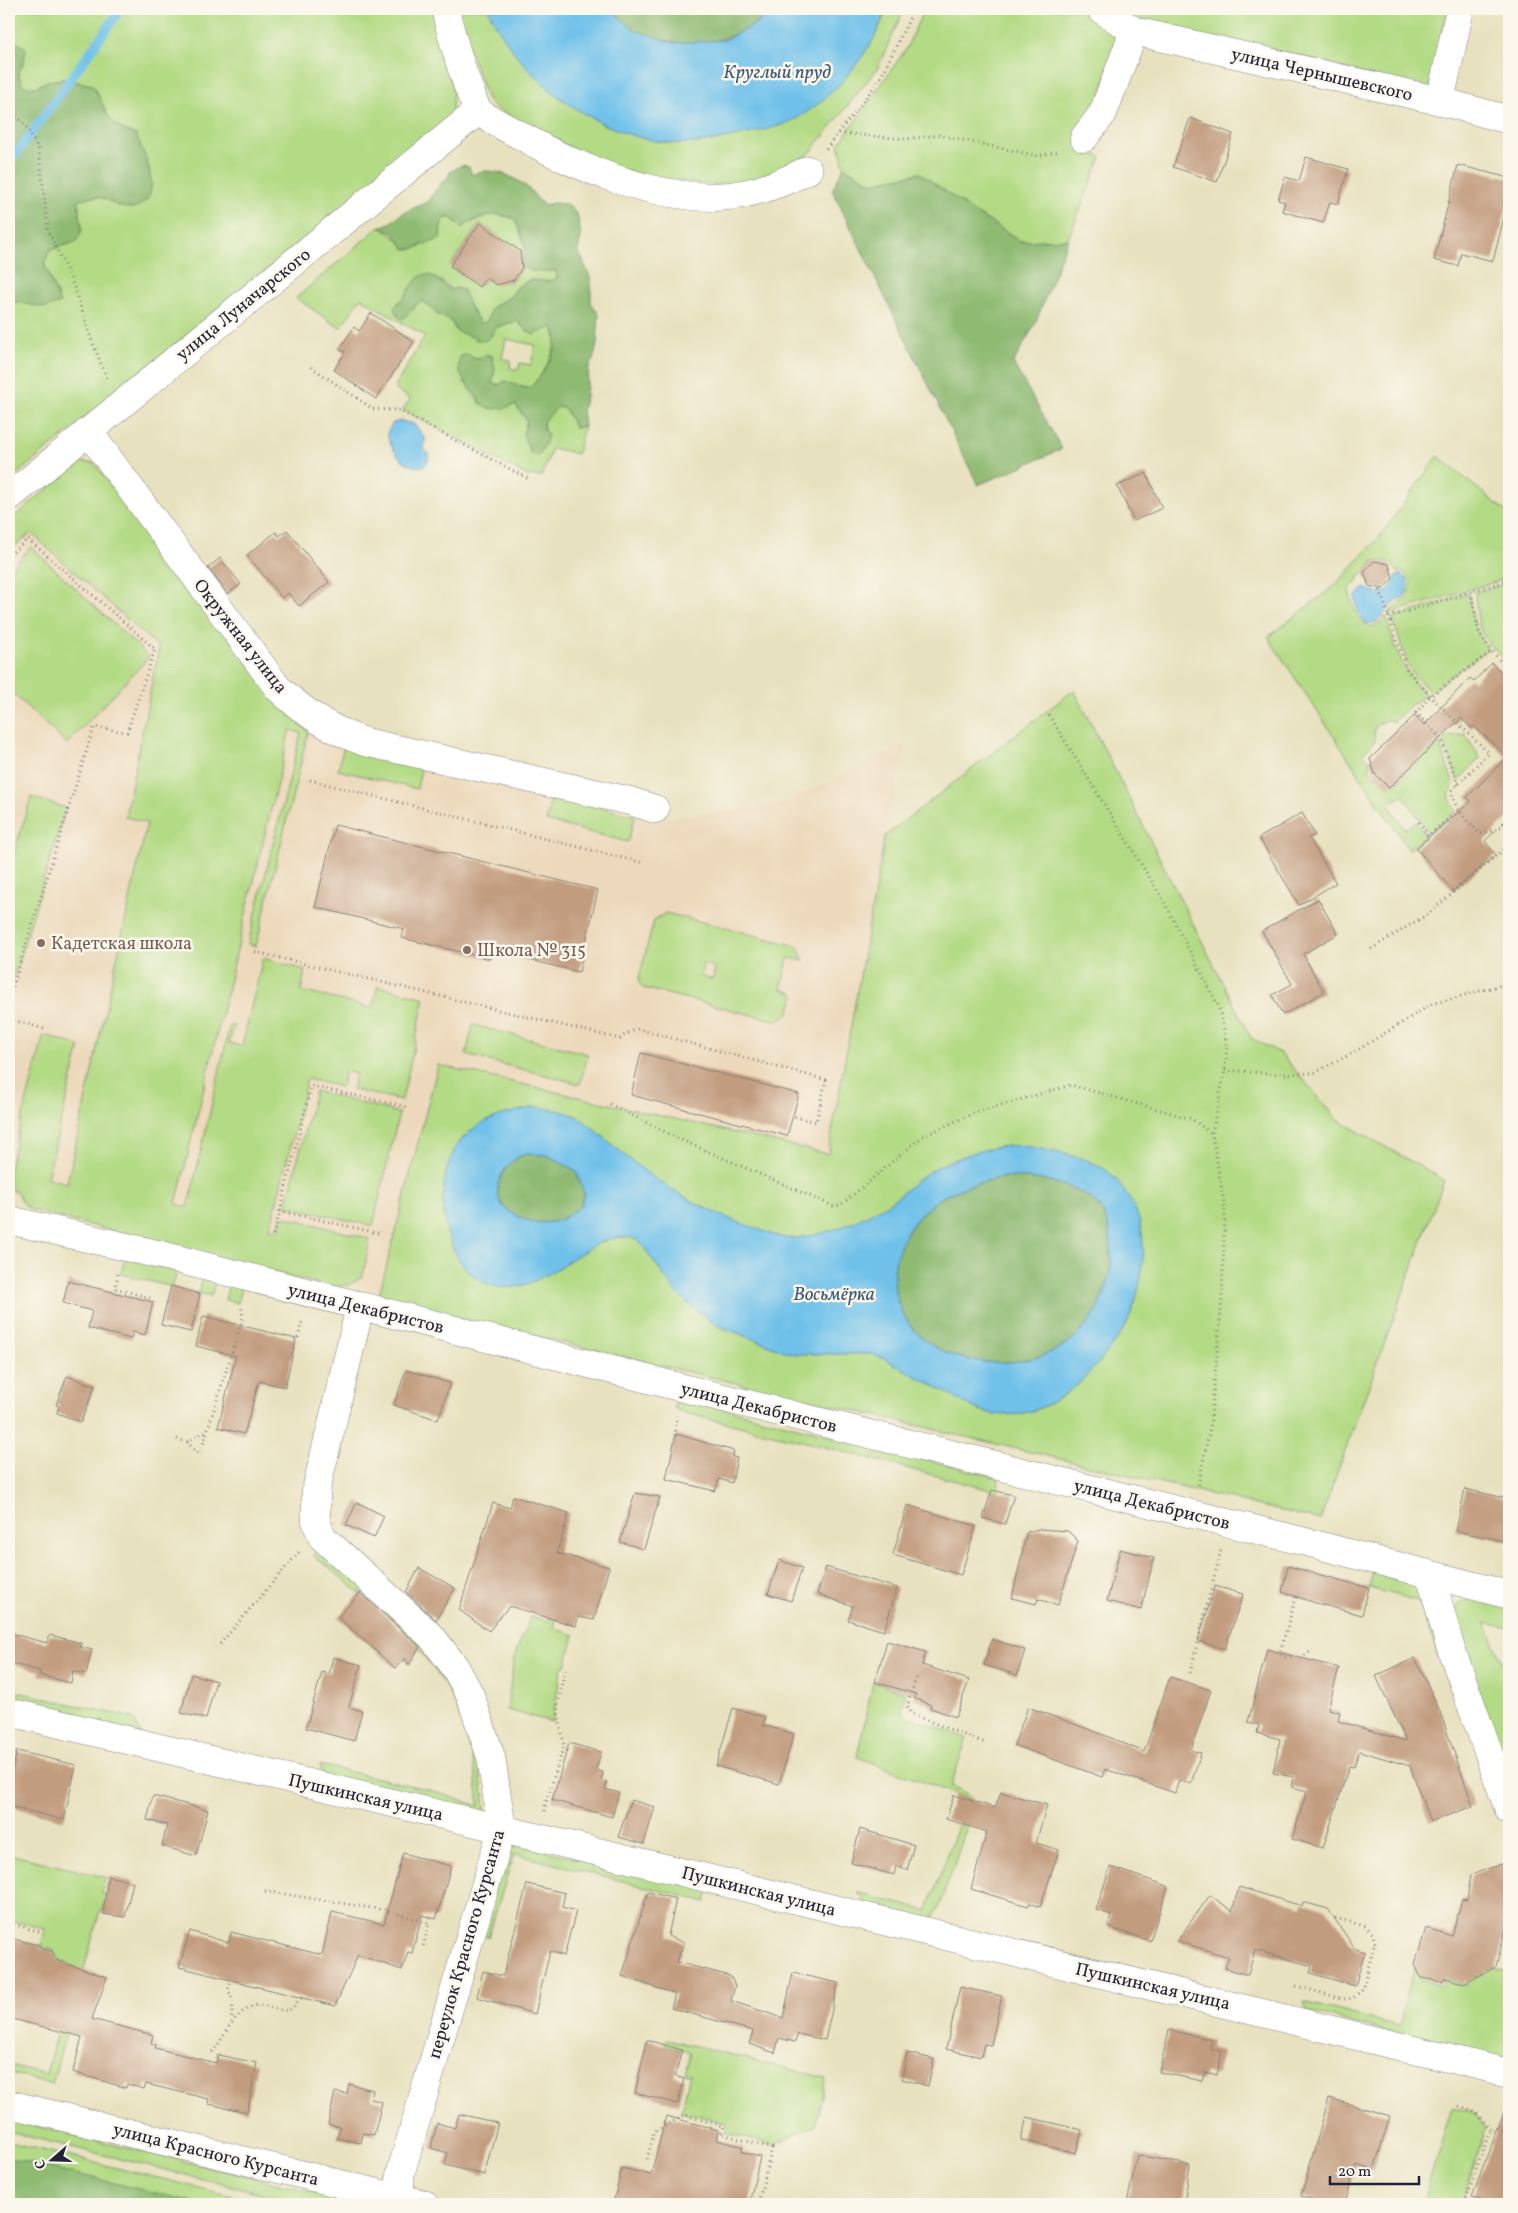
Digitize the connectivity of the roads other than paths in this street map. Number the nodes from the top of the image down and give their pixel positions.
1 (445, 9) edge
2 (1101, 9) edge
3 (1460, 9) edge
4 (1134, 31) junction
5 (1440, 101) junction
6 (478, 111) junction
7 (1509, 120) edge
8 (1084, 138) road end
9 (808, 170) road end
10 (88, 431) junction
11 (9, 498) edge
12 (655, 809) dead end
13 (9, 1220) edge
14 (360, 1307) junction
15 (1431, 1576) junction
16 (1509, 1596) edge
17 (9, 1712) edge
18 (1509, 1810) edge
19 (502, 1829) junction
20 (1509, 2073) edge
21 (9, 2104) edge
22 (408, 2202) edge

1 - 6 street
2 - 4 street
3 - 5 street
4 - 5 street, улица Чернышевского
4 - 8 street
5 - 7 street, улица Чернышевского
6 - 9 street
6 - 10 street, улица Луначарского
10 - 11 street, улица Луначарского
10 - 12 street, Окружная улица
13 - 14 street, улица Декабристов
14 - 15 street, улица Декабристов
14 - 19 street, переулок Красного Курсанта
15 - 16 street, улица Декабристов
15 - 18 street
17 - 19 street, Пушкинская улица
19 - 20 street, Пушкинская улица
19 - 22 street, переулок Красного Курсанта
21 - 22 street, улица Красного Курсанта

